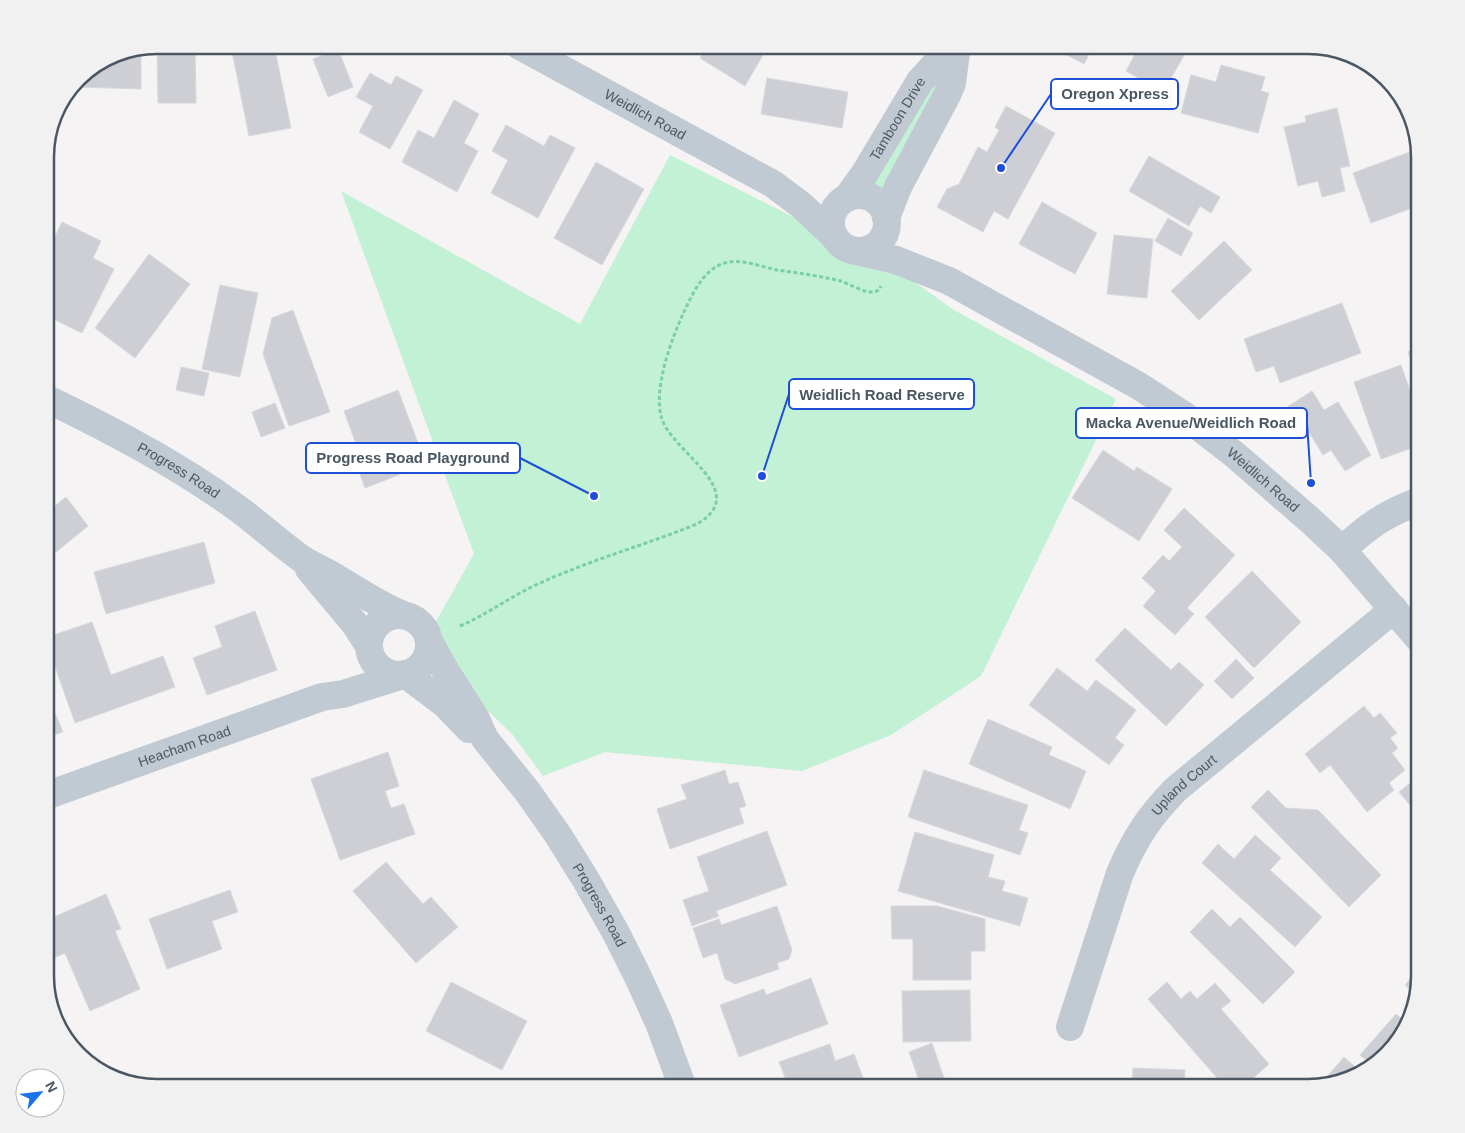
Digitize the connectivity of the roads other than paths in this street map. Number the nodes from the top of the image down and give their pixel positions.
1 (534, 54) edge
2 (946, 54) edge
3 (955, 54) edge
4 (772, 184) junction
5 (847, 198) junction
6 (886, 219) junction
7 (834, 236) junction
8 (856, 251) junction
9 (949, 281) junction
10 (54, 402) edge
11 (1411, 504) edge
12 (1342, 550) junction
13 (303, 559) junction
14 (1394, 609) junction
15 (401, 614) junction
16 (1411, 629) edge
17 (429, 641) junction
18 (369, 647) junction
19 (404, 675) junction
20 (322, 697) junction
21 (485, 739) junction
22 (54, 793) edge
23 (1070, 1027) dead end
24 (680, 1079) edge

1 - 4 street, Weidlich Road
2 - 5 street, Tamboon Drive
3 - 6 street, Tamboon Drive
4 - 5 street, Weidlich Road
4 - 7 street, Weidlich Road
5 - 6 street
5 - 7 street
6 - 8 street
6 - 9 street, Weidlich Road
7 - 8 street
8 - 9 street, Weidlich Road
9 - 12 street, Weidlich Road
10 - 13 street, Progress Road
11 - 12 street
12 - 14 street, Weidlich Road
13 - 15 street, Progress Road
13 - 18 street, Progress Road
14 - 16 street, Weidlich Road
14 - 23 street, Upland Court
15 - 17 street
15 - 18 street
17 - 19 street
17 - 21 street, Progress Road
18 - 19 street
18 - 20 street, Heacham Road
19 - 20 street, Heacham Road
19 - 21 street, Progress Road
20 - 22 street, Heacham Road
21 - 24 street, Progress Road

